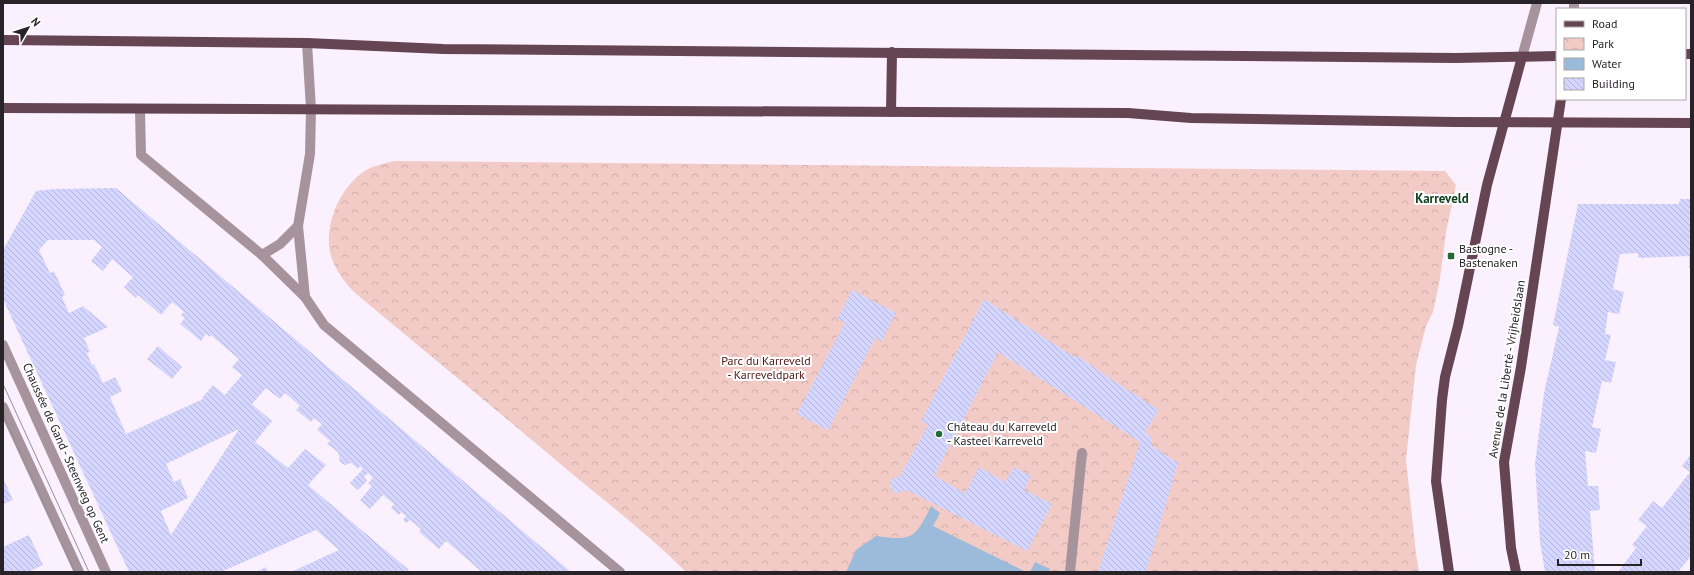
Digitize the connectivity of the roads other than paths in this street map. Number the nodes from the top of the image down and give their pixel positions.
1 (1537, 3) edge
2 (3, 40) edge
3 (307, 42) junction
4 (892, 52) junction
5 (1556, 56) edge
6 (1522, 57) junction
7 (1561, 100) edge
8 (3, 108) edge
9 (311, 109) junction
10 (140, 110) junction
11 (891, 112) junction
12 (1504, 122) junction
13 (1558, 122) junction
14 (1691, 123) edge
15 (298, 226) junction
16 (262, 255) junction
17 (305, 297) junction
18 (3, 345) edge
19 (3, 407) edge
20 (1082, 453) dead end
21 (79, 572) edge
22 (106, 572) edge
23 (620, 572) edge
24 (1070, 572) edge
25 (1449, 572) edge
26 (1516, 572) edge

1 - 6 street
2 - 3 main road
3 - 4 main road
3 - 9 street
4 - 6 main road
4 - 11 main road
5 - 6 main road
6 - 12 main road
7 - 13 main road, Avenue de la Liberté - Vrijheidslaan
8 - 10 main road
9 - 10 main road
9 - 11 main road
9 - 15 street
10 - 16 street
11 - 12 main road
12 - 13 main road
12 - 25 main road
13 - 14 main road
13 - 26 main road, Avenue de la Liberté - Vrijheidslaan
15 - 16 street
15 - 17 street
16 - 17 street
17 - 23 street
18 - 22 street, Chaussée de Gand - Steenweg op Gent
19 - 21 street
20 - 24 street

